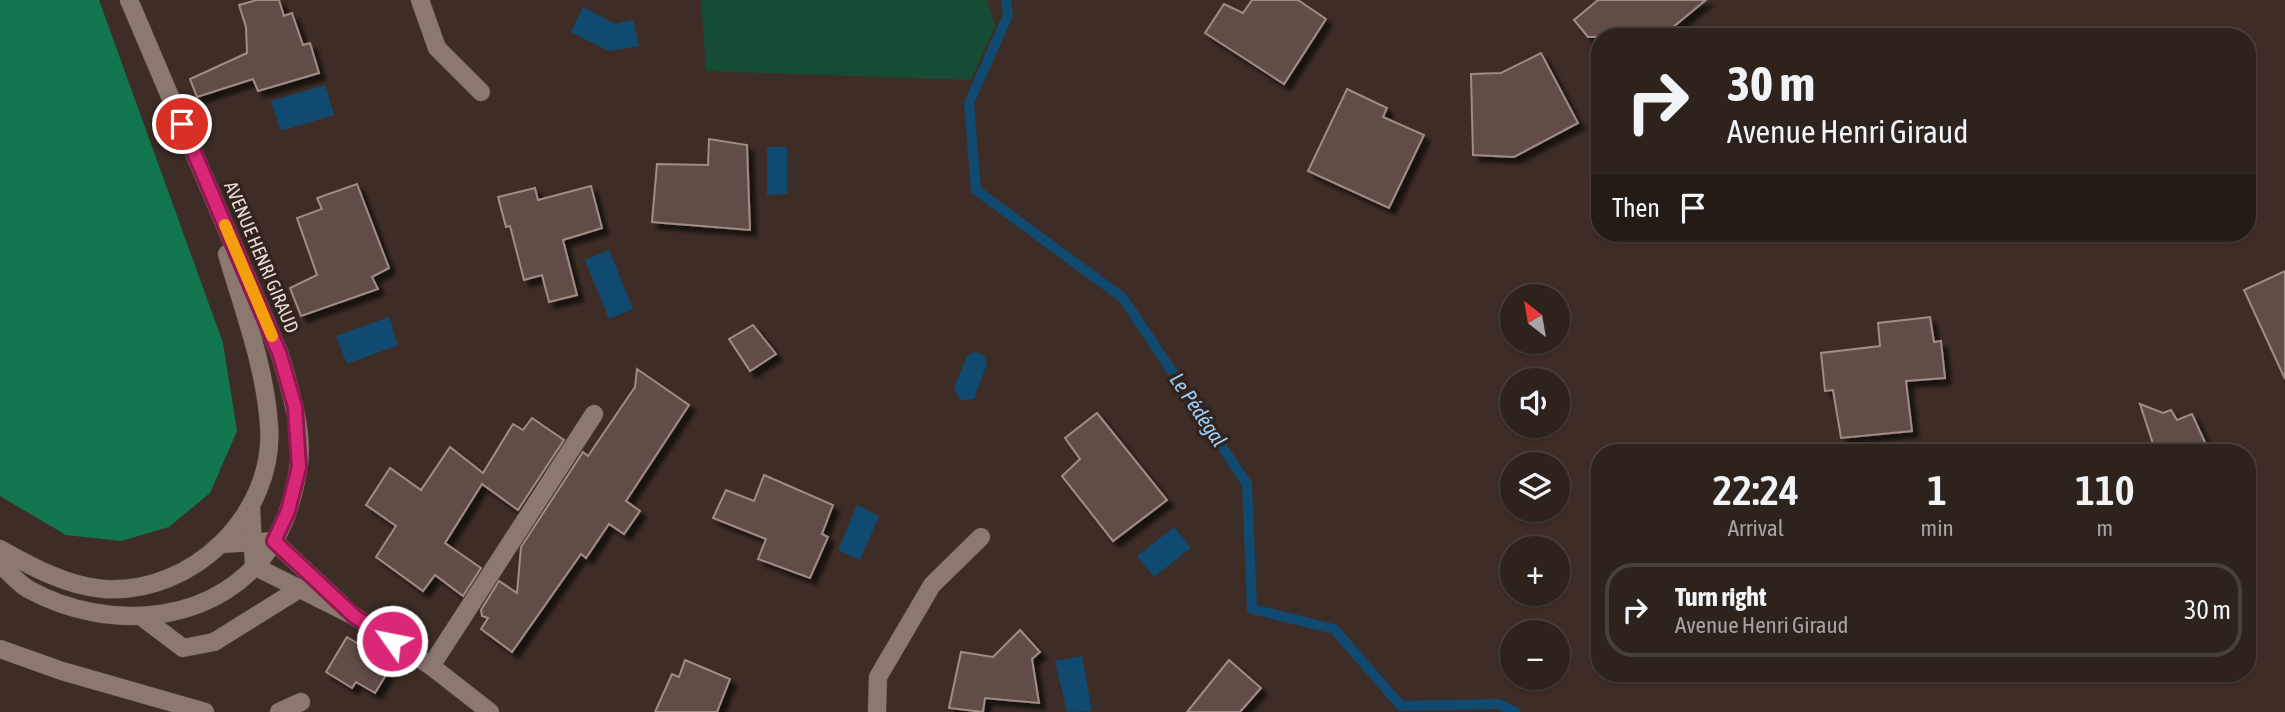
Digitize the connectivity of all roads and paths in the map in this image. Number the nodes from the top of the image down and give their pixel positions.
1 (130, 0) edge
2 (420, 0) edge
3 (481, 92) dead end
4 (204, 173) junction
5 (594, 414) dead end
6 (251, 508) junction
7 (981, 537) dead end
8 (255, 541) junction
9 (274, 541) junction
10 (222, 544) junction
11 (0, 549) edge
12 (0, 564) edge
13 (254, 566) junction
14 (299, 589) junction
15 (354, 616) junction
16 (142, 617) junction
17 (0, 649) edge
18 (431, 666) junction
19 (301, 702) dead end
20 (204, 712) edge
21 (279, 712) edge
22 (489, 712) edge
23 (877, 712) edge

1 - 4 street, AVENUE HENRI GIRAUD
2 - 3 street
4 - 6 street, AVENUE HENRI GIRAUD
4 - 9 street, AVENUE HENRI GIRAUD
5 - 18 street
6 - 8 street
6 - 10 street, AVENUE HENRI GIRAUD
7 - 23 street
8 - 9 street
8 - 10 street
8 - 13 street
9 - 13 street, AVENUE HENRI GIRAUD
9 - 15 street
10 - 11 street, AVENUE HENRI GIRAUD
12 - 16 street, AVENUE HENRI GIRAUD
13 - 14 street
13 - 16 street, AVENUE HENRI GIRAUD
14 - 15 street
14 - 16 street
15 - 18 street
17 - 20 street
18 - 22 street
19 - 21 street

